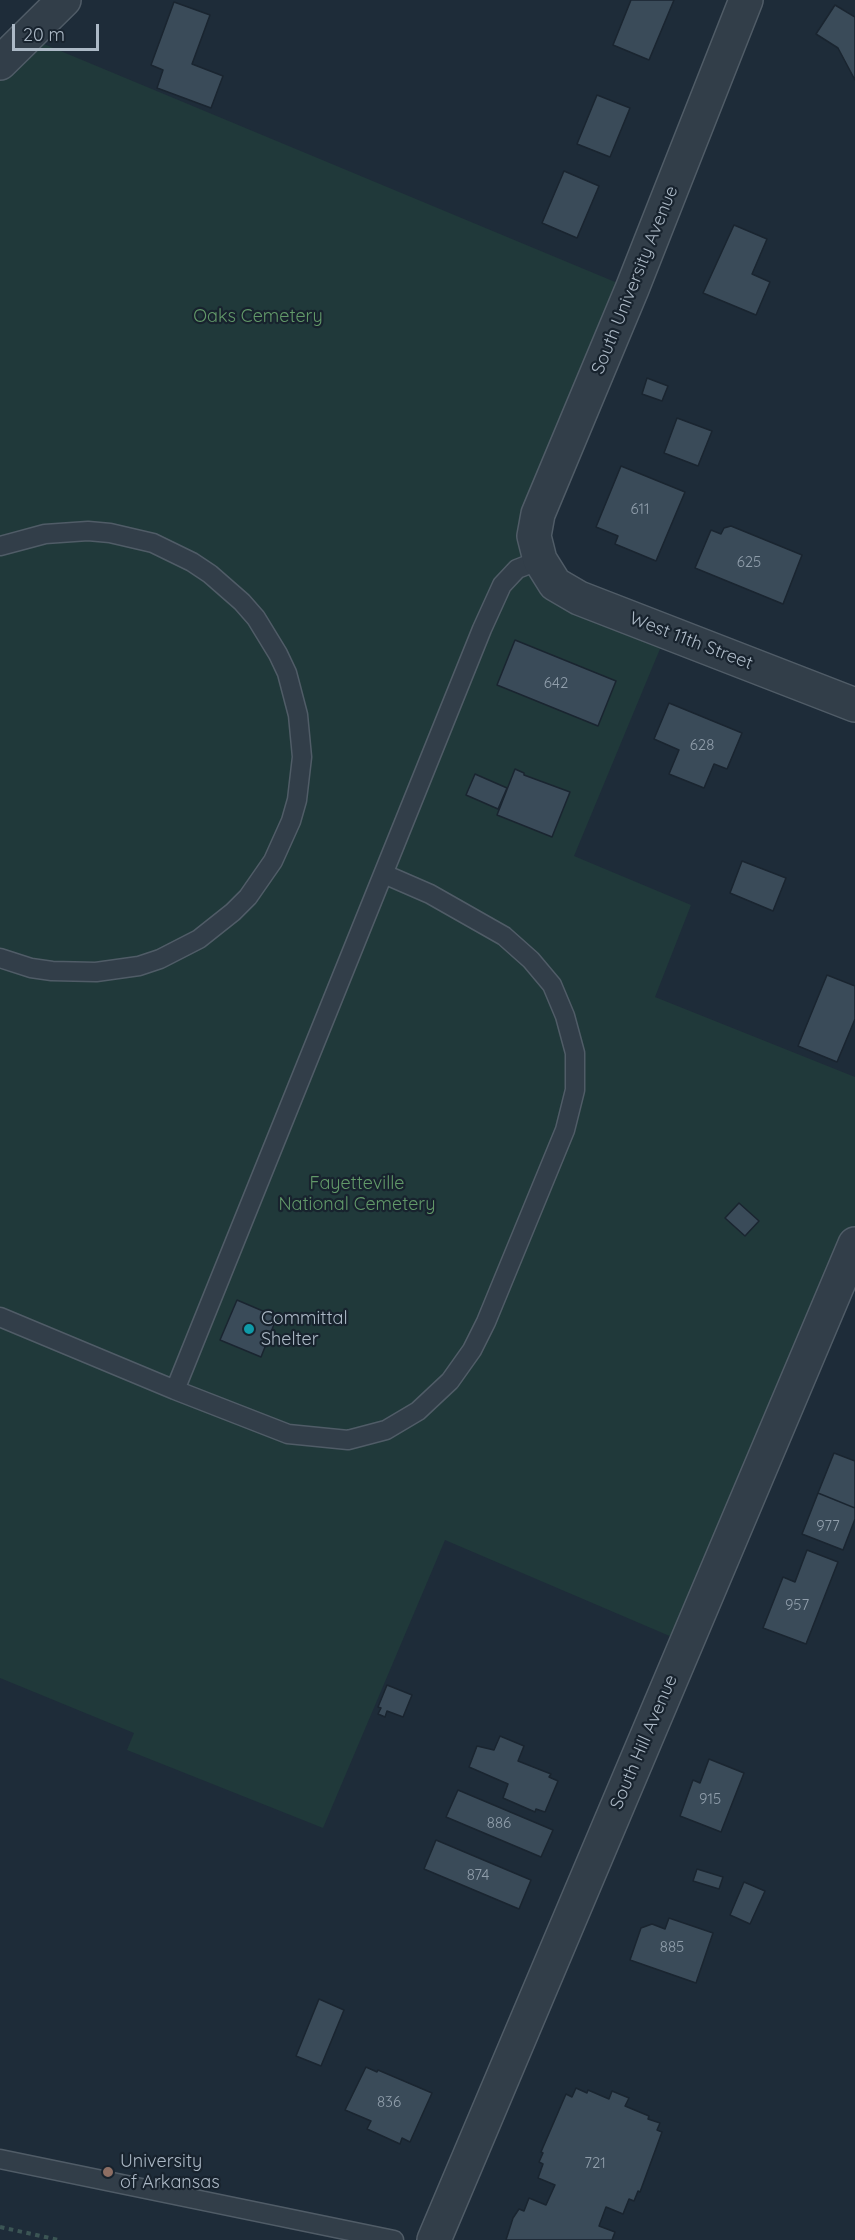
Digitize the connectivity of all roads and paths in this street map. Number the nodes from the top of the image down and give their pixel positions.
1 (64, 0) edge
2 (746, 0) edge
3 (0, 63) edge
4 (0, 546) edge
5 (540, 560) junction
6 (855, 705) edge
7 (384, 874) junction
8 (0, 958) edge
9 (855, 1244) edge
10 (0, 1317) edge
11 (176, 1390) junction
12 (0, 2158) edge
13 (0, 2227) edge
14 (58, 2240) edge
15 (394, 2240) edge
16 (434, 2240) edge

1 - 3 street
2 - 5 street, South University Avenue
4 - 8 lane
5 - 6 street, West 11th Street
5 - 7 lane
7 - 11 lane
7 - 11 lane
9 - 16 street, South Hill Avenue
10 - 11 lane
12 - 15 lane
13 - 14 path

